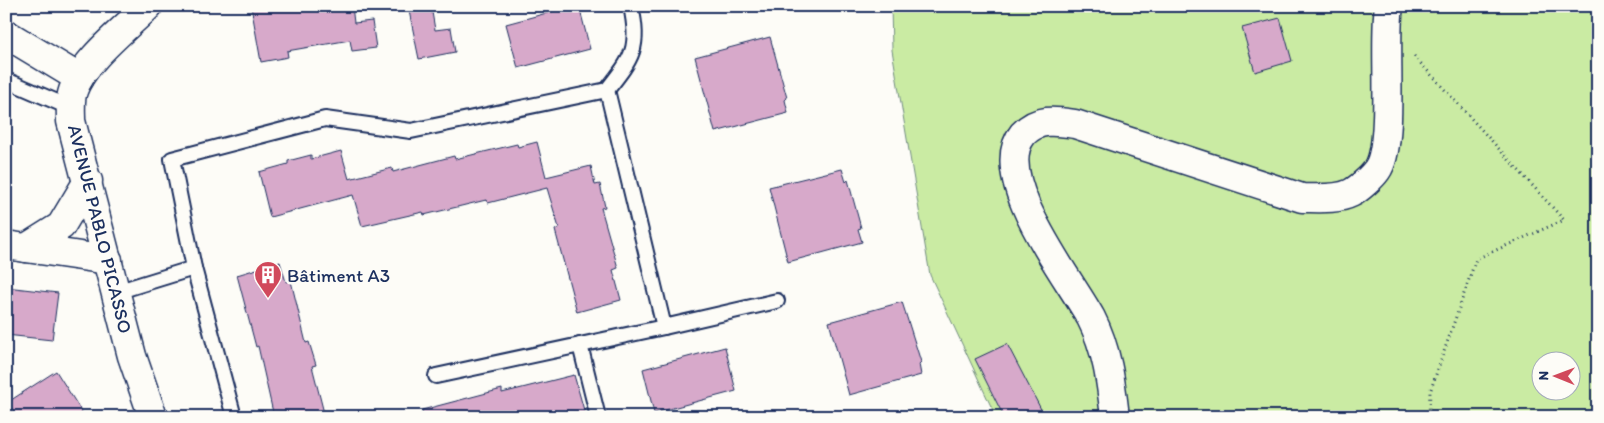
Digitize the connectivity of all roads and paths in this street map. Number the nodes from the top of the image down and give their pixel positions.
1 (148, 6) edge
2 (632, 6) edge
3 (1389, 6) edge
4 (6, 34) edge
5 (1412, 54) dead end
6 (79, 78) junction
7 (6, 80) edge
8 (607, 90) junction
9 (71, 108) junction
10 (88, 181) junction
11 (16, 247) edge
12 (108, 260) junction
13 (194, 268) junction
14 (116, 292) junction
15 (777, 301) dead end
16 (664, 328) junction
17 (580, 345) junction
18 (436, 376) dead end
19 (153, 417) edge
20 (234, 417) edge
21 (598, 417) edge
22 (1115, 417) edge
23 (1429, 417) edge

1 - 6 street, AVENUE PABLO PICASSO
2 - 8 lane
3 - 22 street
4 - 6 street
5 - 23 path
6 - 9 street, AVENUE PABLO PICASSO
7 - 9 lane
8 - 13 lane
8 - 16 lane
9 - 10 street, AVENUE PABLO PICASSO
10 - 11 street
10 - 12 street, AVENUE PABLO PICASSO
11 - 12 street
12 - 14 street, AVENUE PABLO PICASSO
13 - 14 lane
13 - 20 lane
14 - 19 street, AVENUE PABLO PICASSO
15 - 16 lane
16 - 17 lane
17 - 18 lane
17 - 21 lane

